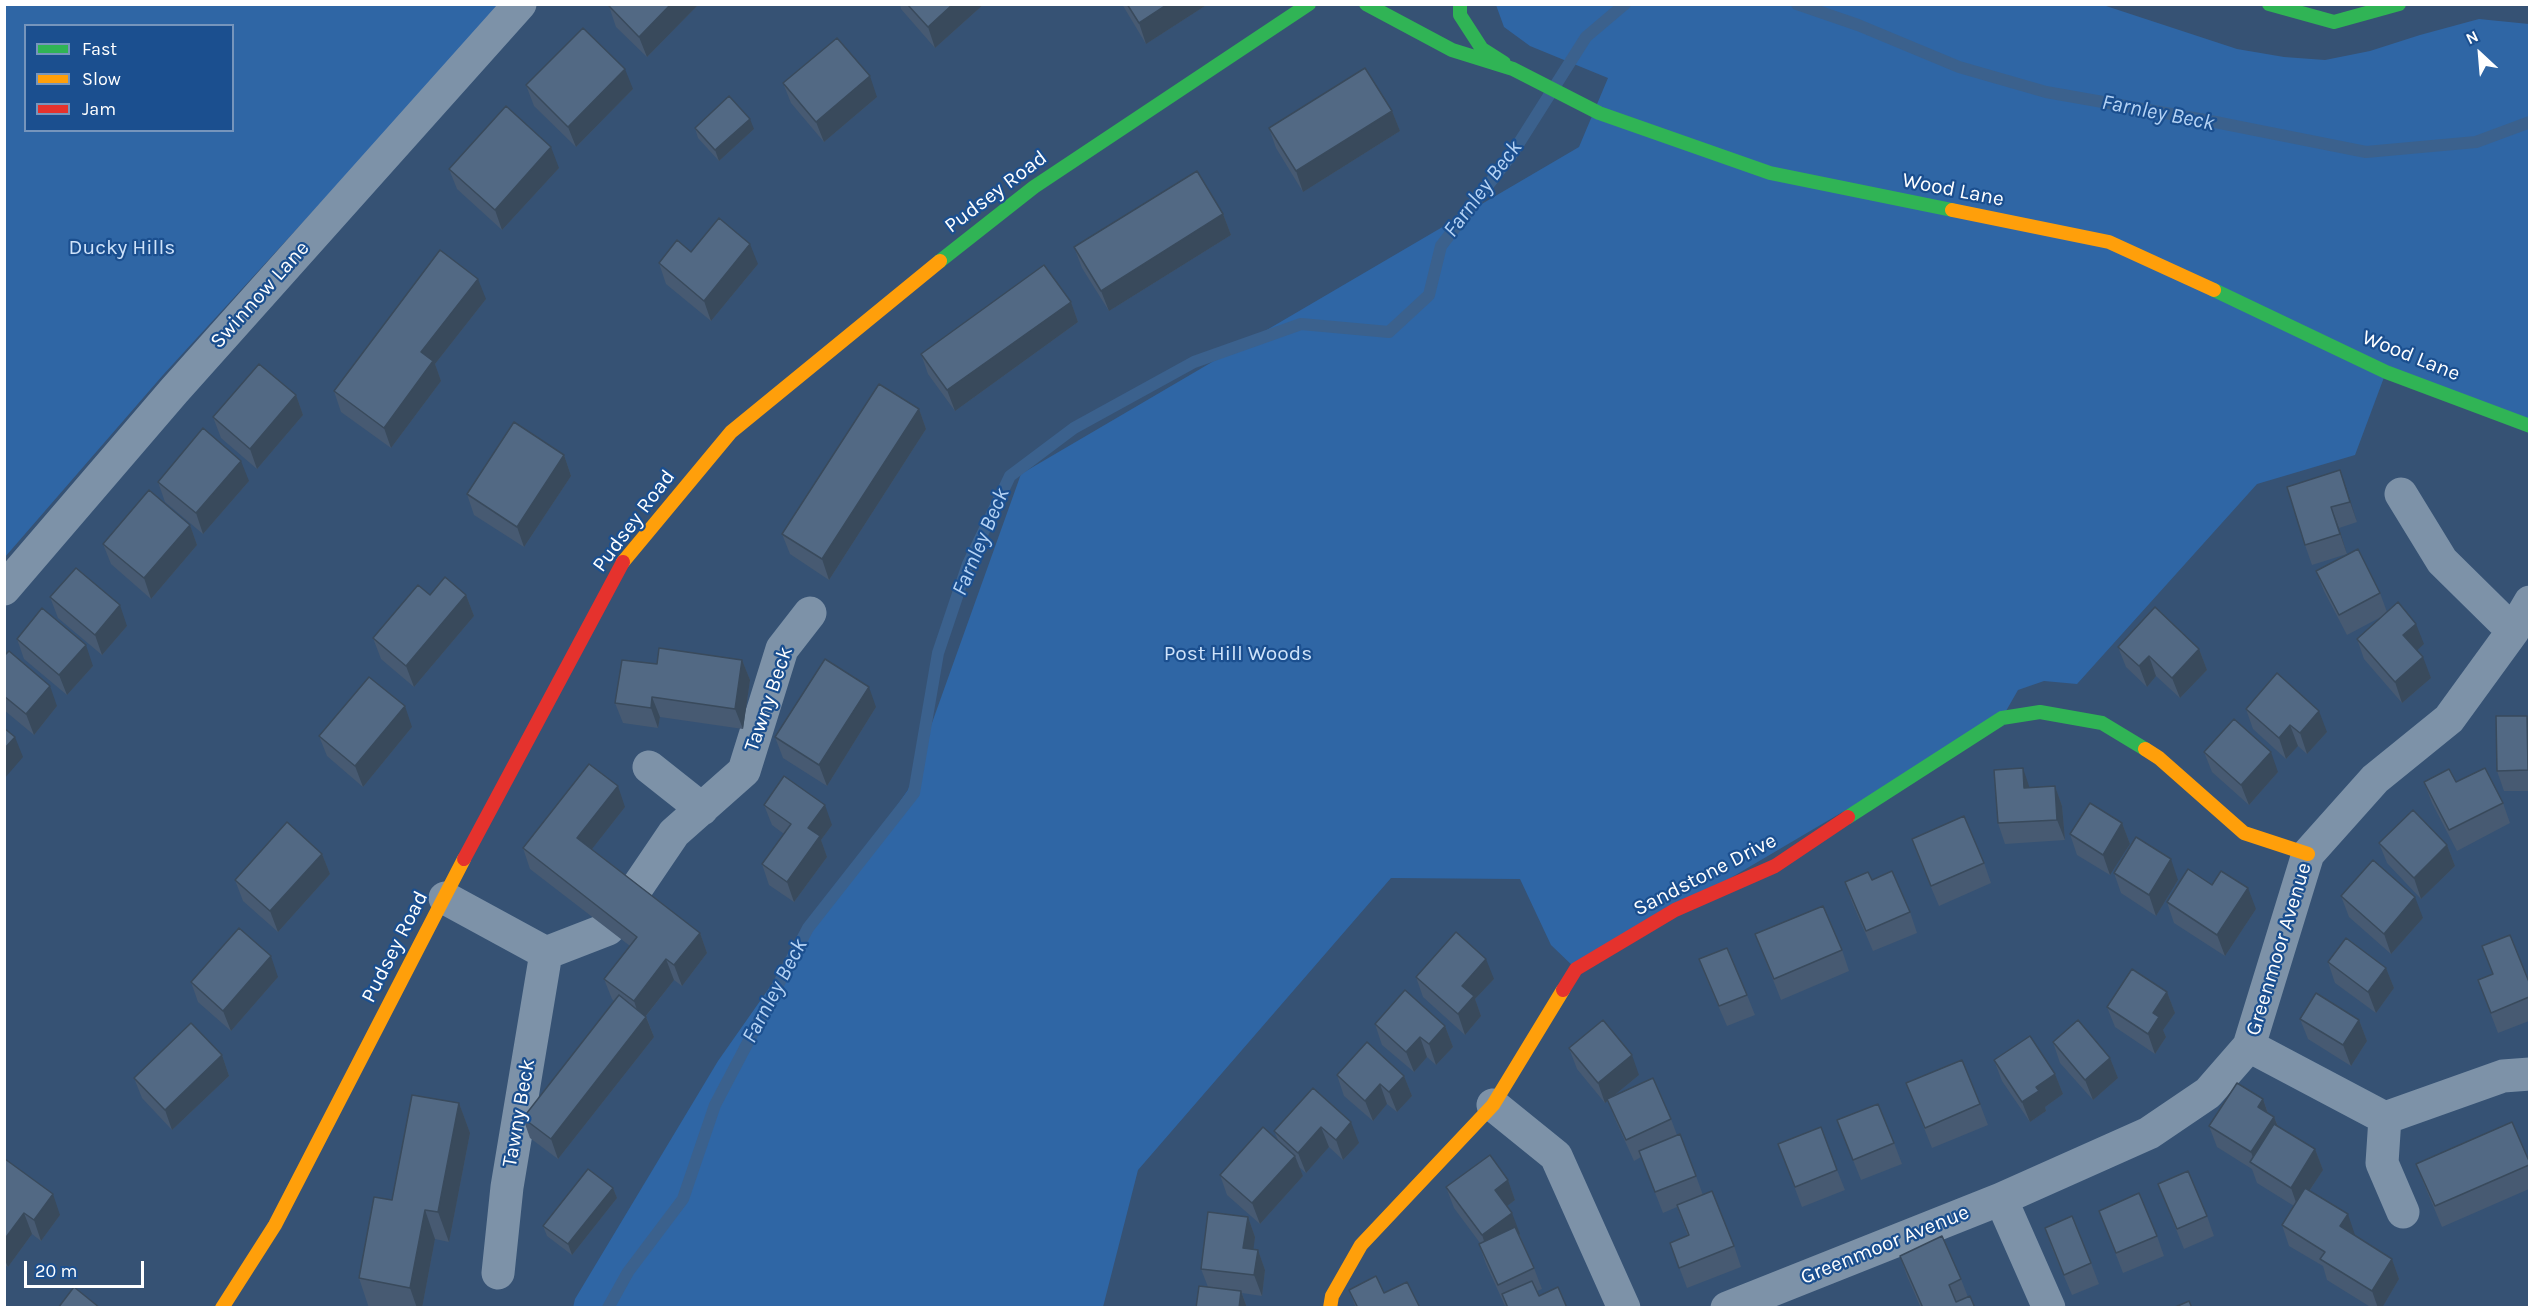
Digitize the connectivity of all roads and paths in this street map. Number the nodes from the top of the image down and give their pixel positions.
1 (520, 4) edge
2 (1309, 4) edge
3 (1366, 4) edge
4 (1460, 4) edge
5 (2269, 4) edge
6 (2399, 4) edge
7 (1512, 69) junction
8 (2529, 426) edge
9 (2401, 494) dead end
10 (4, 589) edge
11 (2529, 602) edge
12 (810, 613) dead end
13 (2513, 631) junction
14 (649, 767) dead end
15 (702, 809) junction
16 (2308, 854) junction
17 (632, 895) edge
18 (445, 898) junction
19 (608, 929) edge
20 (546, 953) junction
21 (2249, 1046) junction
22 (2529, 1074) edge
23 (1493, 1105) junction
24 (2385, 1118) junction
25 (2001, 1199) junction
26 (2403, 1212) dead end
27 (498, 1273) dead end
28 (222, 1308) edge
29 (1330, 1308) edge
30 (1624, 1308) edge
31 (1727, 1308) edge
32 (2049, 1308) edge

1 - 10 street, Swinnow Lane
2 - 18 main road, Pudsey Road
3 - 7 main road, Wood Lane
4 - 7 main road
5 - 6 main road
7 - 8 main road, Wood Lane
9 - 13 street
11 - 13 street, Greenmoor Avenue
12 - 15 street, Tawny Beck
13 - 16 street, Greenmoor Avenue
14 - 15 street
15 - 17 street, Tawny Beck
16 - 21 street, Greenmoor Avenue
16 - 23 main road, Sandstone Drive
18 - 20 street
18 - 28 main road, Pudsey Road
19 - 20 street
20 - 27 street, Tawny Beck
21 - 24 street
21 - 25 street, Greenmoor Avenue
22 - 24 street
23 - 29 main road, Sandstone Drive
23 - 30 street
24 - 26 street
25 - 31 street, Greenmoor Avenue
25 - 32 street

